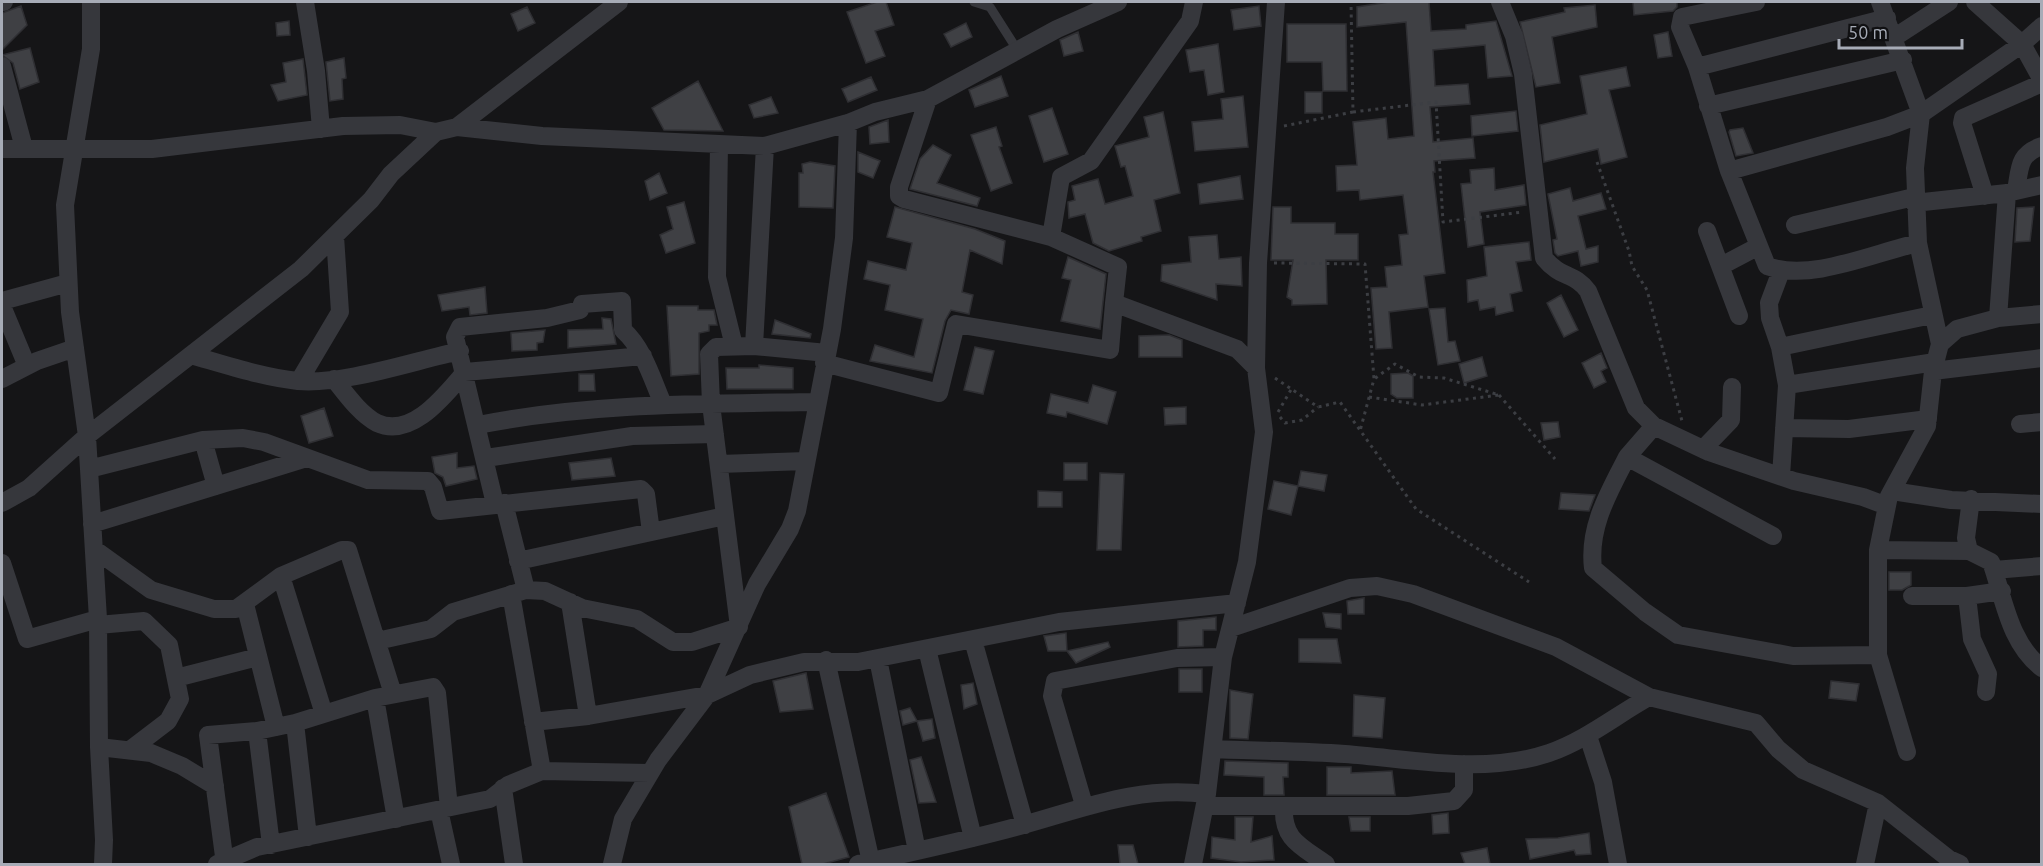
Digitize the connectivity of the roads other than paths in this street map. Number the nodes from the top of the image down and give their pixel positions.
1 (91, 2) edge
2 (305, 2) edge
3 (619, 2) edge
4 (974, 2) edge
5 (1118, 2) edge
6 (1194, 2) edge
7 (1276, 2) edge
8 (1500, 2) edge
9 (1756, 2) edge
10 (1949, 2) edge
11 (1975, 2) edge
12 (1884, 10) edge
13 (2042, 26) edge
14 (1895, 37) junction
15 (2022, 44) junction
16 (1018, 51) junction
17 (1903, 60) junction
18 (2, 66) edge
19 (1697, 68) junction
20 (2042, 81) edge
21 (928, 99) junction
22 (1708, 106) junction
23 (1921, 114) junction
24 (848, 123) junction
25 (457, 127) junction
26 (321, 129) junction
27 (436, 132) junction
28 (719, 145) junction
29 (765, 146) junction
30 (2042, 146) edge
31 (24, 148) junction
32 (2, 149) edge
33 (76, 150) junction
34 (1729, 171) junction
35 (2042, 185) edge
36 (2011, 192) junction
37 (1985, 195) junction
38 (1914, 200) junction
39 (1795, 225) dead end
40 (1707, 231) dead end
41 (335, 236) junction
42 (1051, 237) junction
43 (1918, 243) junction
44 (1759, 246) junction
45 (1721, 266) junction
46 (1781, 271) junction
47 (68, 283) junction
48 (2, 301) edge
49 (1114, 303) junction
50 (2, 306) edge
51 (2042, 314) edge
52 (1932, 315) junction
53 (1739, 316) dead end
54 (1998, 318) junction
55 (1940, 344) junction
56 (734, 346) junction
57 (754, 346) junction
58 (1780, 347) junction
59 (75, 348) junction
60 (460, 351) junction
61 (191, 355) junction
62 (643, 356) junction
63 (826, 358) junction
64 (2042, 358) edge
65 (27, 366) junction
66 (1934, 367) junction
67 (1256, 368) junction
68 (465, 372) junction
69 (2, 379) edge
70 (334, 379) junction
71 (299, 381) junction
72 (1787, 385) junction
73 (1732, 387) dead end
74 (816, 402) junction
75 (663, 404) junction
76 (711, 404) junction
77 (1928, 419) junction
78 (2042, 422) edge
79 (478, 424) junction
80 (2020, 424) dead end
81 (1654, 426) junction
82 (1784, 428) junction
83 (715, 434) junction
84 (87, 436) junction
85 (203, 440) junction
86 (1695, 445) junction
87 (1627, 457) junction
88 (307, 458) junction
89 (486, 458) junction
90 (806, 461) junction
91 (719, 464) junction
92 (89, 469) junction
93 (1781, 476) junction
94 (216, 486) junction
95 (1889, 498) junction
96 (1971, 499) junction
97 (2, 503) edge
98 (499, 503) junction
99 (2042, 504) edge
100 (725, 516) junction
101 (92, 524) junction
102 (651, 532) junction
103 (1773, 536) dead end
104 (94, 549) junction
105 (1878, 550) junction
106 (1969, 551) junction
107 (518, 561) junction
108 (2, 562) edge
109 (2042, 566) edge
110 (1994, 570) junction
111 (282, 576) junction
112 (2002, 591) junction
113 (519, 592) junction
114 (1912, 596) dead end
115 (1967, 596) junction
116 (570, 602) junction
117 (1237, 603) junction
118 (245, 604) junction
119 (98, 622) junction
120 (739, 627) junction
121 (1231, 628) junction
122 (973, 640) junction
123 (377, 641) junction
124 (927, 650) junction
125 (1878, 655) junction
126 (258, 657) junction
127 (1223, 657) junction
128 (878, 659) junction
129 (826, 660) junction
130 (2042, 668) edge
131 (176, 678) junction
132 (1986, 692) dead end
133 (393, 694) junction
134 (707, 695) junction
135 (1649, 697) junction
136 (375, 698) junction
137 (324, 714) junction
138 (588, 716) junction
139 (533, 722) junction
140 (295, 723) junction
141 (276, 727) junction
142 (257, 731) junction
143 (1588, 736) junction
144 (99, 747) junction
145 (1213, 749) junction
146 (130, 750) junction
147 (1907, 752) dead end
148 (1464, 764) junction
149 (542, 771) junction
150 (649, 773) junction
151 (215, 786) junction
152 (503, 788) junction
153 (1206, 800) junction
154 (1878, 803) junction
155 (1084, 805) junction
156 (1284, 806) junction
157 (444, 808) junction
158 (396, 819) junction
159 (1025, 825) junction
160 (308, 837) junction
161 (973, 838) junction
162 (271, 845) junction
163 (917, 851) junction
164 (864, 863) edge
165 (102, 864) edge
166 (222, 864) edge
167 (451, 864) edge
168 (514, 864) edge
169 (612, 864) edge
170 (1193, 864) edge
171 (1326, 864) edge
172 (1618, 864) edge
173 (1865, 864) edge
174 (1960, 864) edge

1 - 33 street
2 - 26 street
3 - 25 street
4 - 16 lane
5 - 16 street
6 - 42 street
7 - 67 street
8 - 81 street
9 - 19 street
10 - 14 street
11 - 15 street
12 - 14 street
12 - 19 street
13 - 15 street
14 - 17 street
15 - 20 street
15 - 23 street
16 - 21 street
17 - 22 street
17 - 23 street
18 - 31 street
19 - 22 street
20 - 37 street
21 - 24 street
21 - 42 street
22 - 34 street
23 - 34 street
23 - 38 street
24 - 29 street
24 - 63 street
25 - 27 street
25 - 28 street
26 - 27 street
26 - 33 street
27 - 41 street
28 - 29 street
28 - 56 street
29 - 57 street
30 - 36 street
31 - 32 street
31 - 33 street
33 - 47 street
34 - 44 street
35 - 36 street
36 - 37 street
36 - 54 street
37 - 38 street
38 - 39 street
38 - 43 street
40 - 45 street
41 - 61 street
41 - 71 street
42 - 49 street
43 - 46 street
43 - 52 street
44 - 45 street
44 - 46 street
45 - 53 street
46 - 58 street
47 - 48 street
47 - 59 street
49 - 63 street
49 - 67 street
50 - 65 street
51 - 54 street
52 - 55 street
52 - 58 street
54 - 55 street
55 - 66 street
56 - 57 street
56 - 76 street
57 - 63 street
58 - 72 street
59 - 65 street
59 - 84 street
60 - 62 street
60 - 68 street
60 - 70 street
61 - 71 street
61 - 84 street
62 - 68 street
62 - 75 street
63 - 74 street
64 - 66 street
65 - 69 street
66 - 72 street
66 - 77 street
67 - 117 street
68 - 70 street
68 - 79 street
70 - 71 street
72 - 82 street
73 - 86 street
74 - 76 street
74 - 90 street
75 - 76 street
75 - 79 street
76 - 83 street
77 - 82 street
77 - 95 street
78 - 80 street
79 - 89 street
81 - 86 street
81 - 87 street
82 - 93 street
83 - 89 street
83 - 91 street
84 - 92 street
84 - 97 street
85 - 88 street
85 - 92 street
85 - 94 street
86 - 93 street
87 - 103 street
87 - 125 street
88 - 94 street
88 - 98 street
89 - 98 street
90 - 91 street
90 - 120 street
91 - 100 street
92 - 101 street
93 - 95 street
94 - 101 street
95 - 96 street
95 - 105 street
96 - 99 street
96 - 106 street
98 - 102 street
98 - 107 street
100 - 102 street
100 - 120 street
101 - 104 street
102 - 107 street
104 - 118 street
104 - 119 street
105 - 106 street
105 - 125 street
106 - 110 street
107 - 113 street
108 - 119 street
109 - 110 street
110 - 112 street
111 - 118 street
111 - 123 street
111 - 137 street
112 - 115 street
112 - 130 street
113 - 116 street
113 - 123 street
113 - 139 street
114 - 115 street
115 - 132 street
116 - 120 street
116 - 138 street
117 - 121 street
117 - 122 street
118 - 126 street
119 - 131 street
119 - 144 street
120 - 134 street
121 - 127 street
121 - 135 street
122 - 124 street
122 - 159 street
123 - 133 street
124 - 128 street
124 - 161 street
125 - 147 street
126 - 131 street
126 - 141 street
127 - 145 street
127 - 155 street
128 - 129 street
128 - 163 street
129 - 134 street
129 - 164 street
131 - 146 street
133 - 136 street
133 - 157 street
134 - 138 street
134 - 150 street
135 - 143 street
135 - 154 street
136 - 137 street
136 - 158 street
137 - 140 street
138 - 139 street
139 - 149 street
140 - 141 street
140 - 160 street
141 - 142 street
142 - 151 street
142 - 162 street
143 - 148 street
143 - 172 street
144 - 146 street
144 - 165 street
145 - 148 street
145 - 153 street
146 - 151 street
148 - 156 street
149 - 150 street
149 - 152 street
150 - 169 street
151 - 166 street
152 - 157 street
152 - 168 street
153 - 155 street
153 - 156 street
153 - 170 street
154 - 173 street
154 - 174 street
155 - 159 street
156 - 171 street
157 - 158 street
157 - 167 street
158 - 160 street
159 - 161 street
160 - 162 street
161 - 163 street
162 - 166 street
163 - 164 street

